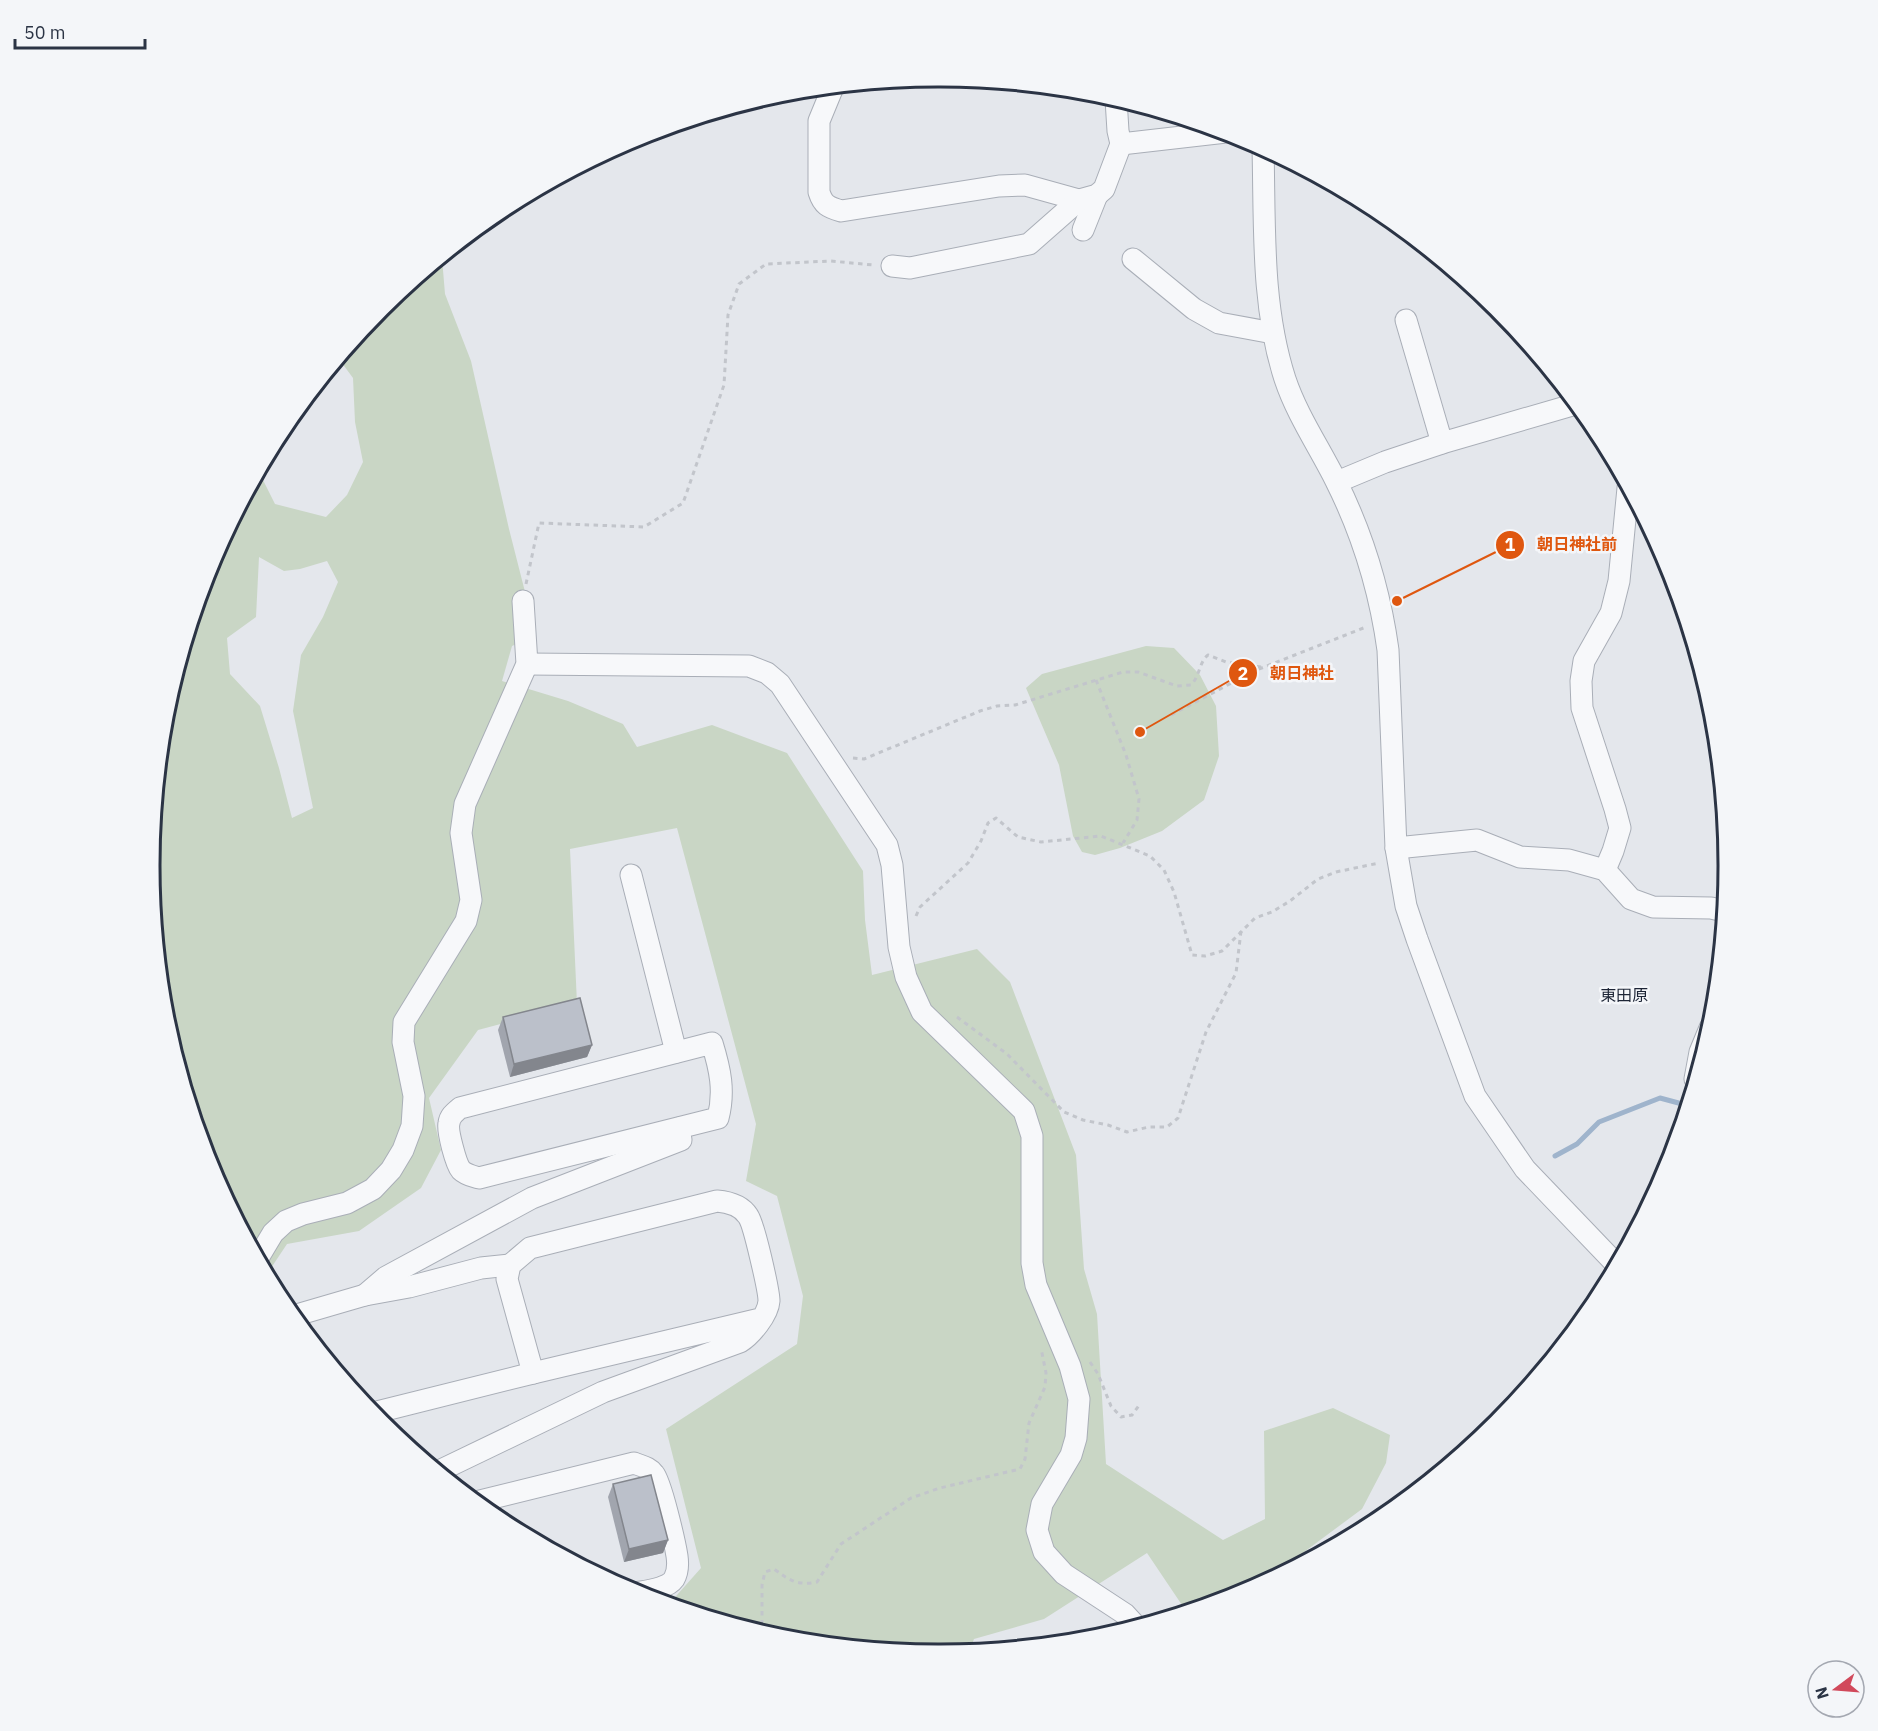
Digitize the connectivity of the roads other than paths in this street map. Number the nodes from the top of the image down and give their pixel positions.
1 (830, 95) edge
2 (1117, 108) edge
3 (1206, 134) edge
4 (1121, 144) junction
5 (1263, 158) edge
6 (1088, 197) junction
7 (1083, 230) dead end
8 (1133, 260) dead end
9 (892, 267) road end
10 (1406, 320) dead end
11 (1273, 333) junction
12 (1567, 407) edge
13 (1442, 443) junction
14 (1337, 482) junction
15 (1627, 502) edge
16 (523, 601) road end
17 (527, 664) junction
18 (1397, 854) junction
19 (1605, 870) junction
20 (631, 875) dead end
21 (1716, 909) edge
22 (676, 1052) junction
23 (679, 1128) junction
24 (263, 1250) edge
25 (1611, 1259) edge
26 (510, 1265) junction
27 (365, 1295) junction
28 (303, 1313) edge
29 (760, 1319) junction
30 (533, 1373) junction
31 (383, 1410) edge
32 (446, 1468) edge
33 (487, 1499) edge
34 (652, 1589) edge
35 (1130, 1619) edge

1 - 6 street
2 - 4 street
3 - 4 street
4 - 6 street
5 - 11 street
6 - 7 street
6 - 9 street
8 - 11 street
10 - 13 street
11 - 14 street
12 - 13 street
13 - 14 street
14 - 18 street
15 - 19 street
16 - 17 street
17 - 24 street
17 - 35 street
18 - 19 street
18 - 25 street
19 - 21 street
20 - 22 street
22 - 23 street
22 - 23 street
23 - 27 street
26 - 27 street
26 - 29 street
26 - 30 street
27 - 28 street
29 - 30 street
29 - 32 street
30 - 31 street
33 - 34 street

